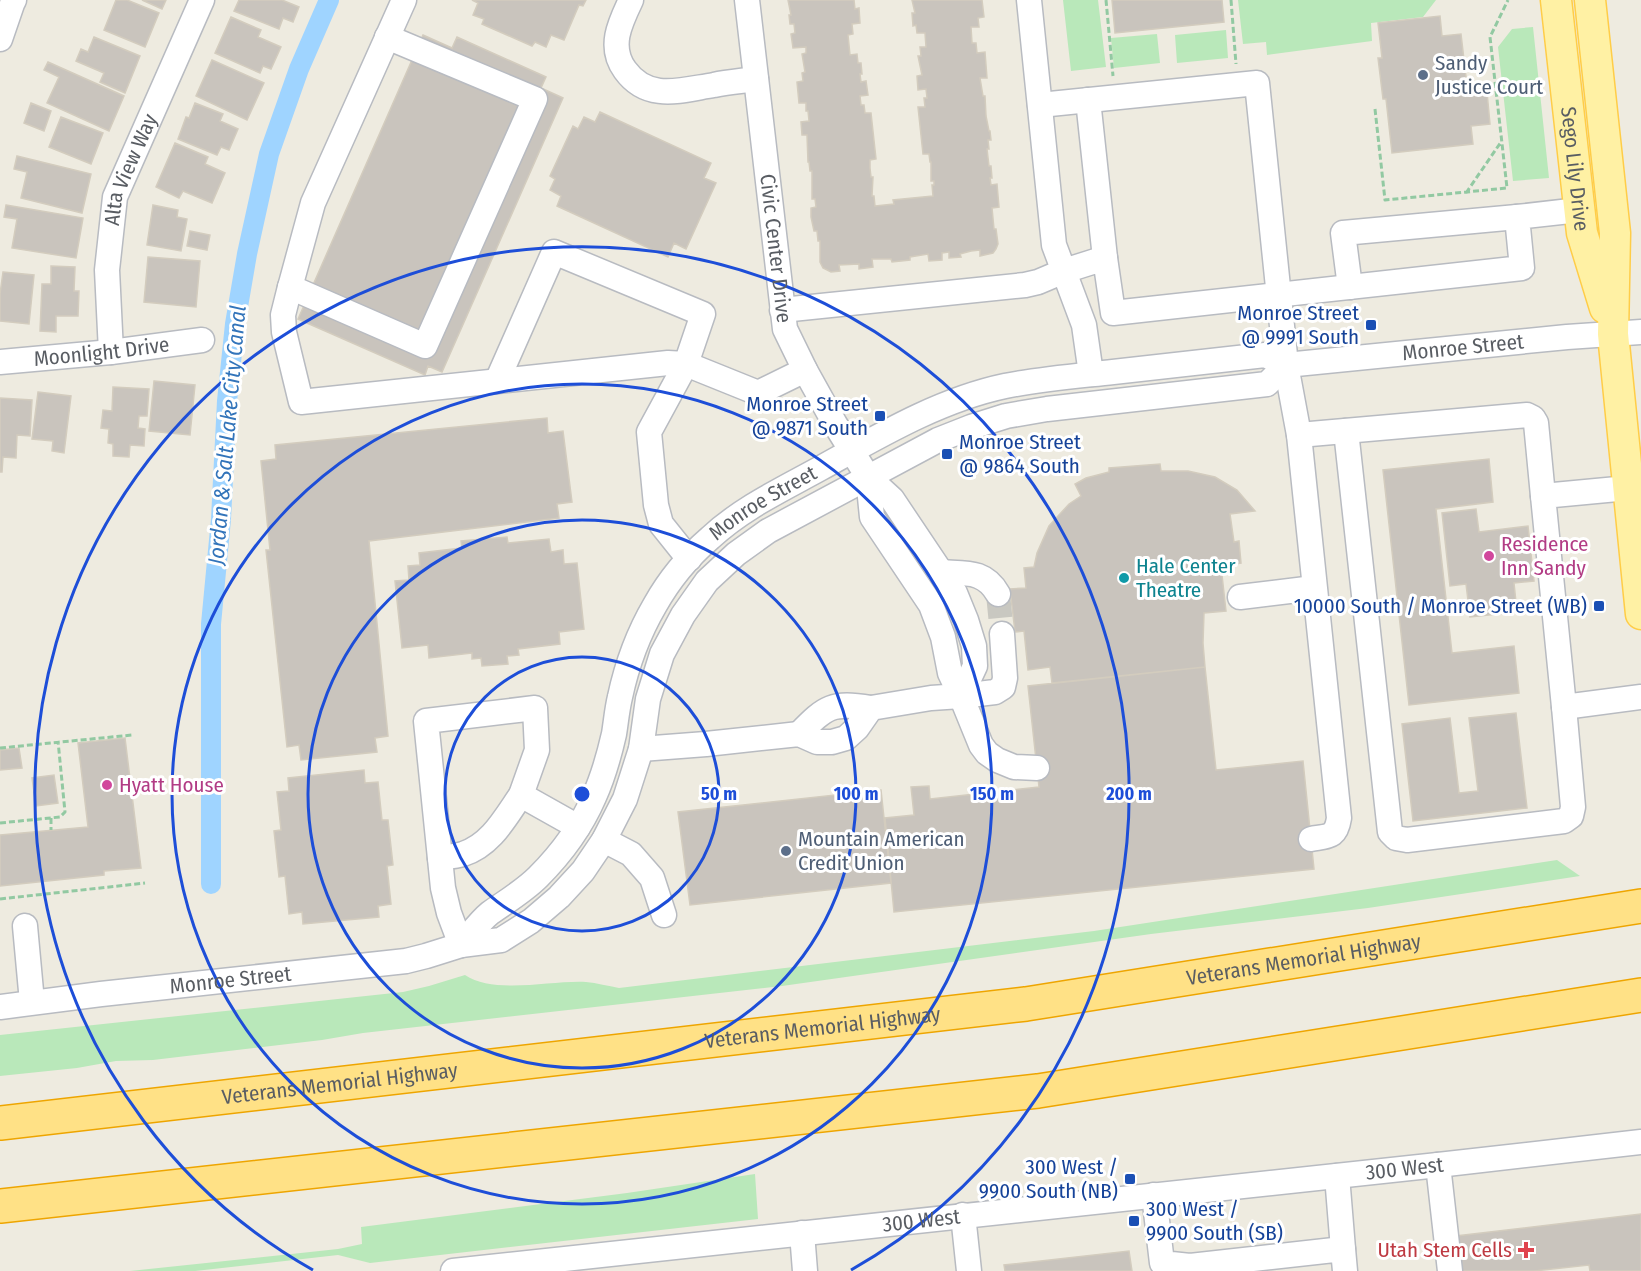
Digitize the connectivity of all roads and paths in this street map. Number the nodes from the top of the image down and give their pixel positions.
1 (14, 0) edge
2 (202, 0) edge
3 (404, 0) edge
4 (631, 0) edge
5 (747, 0) edge
6 (1029, 0) edge
7 (1106, 0) edge
8 (1231, 0) edge
9 (1508, 0) edge
10 (1556, 0) edge
11 (1604, 0) edge
12 (1592, 14) edge
13 (387, 37) junction
14 (0, 39) edge
15 (1235, 57) dead end
16 (756, 79) junction
17 (1115, 97) junction
18 (1088, 100) junction
19 (1040, 105) junction
20 (1375, 109) dead end
21 (1502, 141) junction
22 (1466, 192) junction
23 (1579, 210) junction
24 (1517, 217) junction
25 (1106, 258) junction
26 (1064, 271) junction
27 (290, 287) junction
28 (1350, 287) junction
29 (1279, 295) junction
30 (782, 310) junction
31 (1627, 333) edge
32 (202, 340) dead end
33 (111, 352) junction
34 (0, 362) edge
35 (686, 364) junction
36 (1286, 365) junction
37 (805, 370) junction
38 (1091, 374) junction
39 (497, 381) junction
40 (1346, 431) junction
41 (1299, 435) junction
42 (852, 451) junction
43 (868, 477) junction
44 (1629, 488) junction
45 (1543, 496) junction
46 (689, 559) junction
47 (941, 575) junction
48 (1314, 588) junction
49 (922, 591) junction
50 (998, 594) tunnel mouth
51 (1240, 597) dead end
52 (1641, 614) edge
53 (1002, 634) tunnel mouth
54 (962, 696) junction
55 (1641, 697) edge
56 (1564, 707) junction
57 (871, 708) junction
58 (799, 734) junction
59 (132, 735) dead end
60 (58, 741) junction
61 (0, 748) edge
62 (641, 749) junction
63 (1037, 768) dead end
64 (521, 795) junction
65 (51, 818) junction
66 (0, 823) edge
67 (578, 827) junction
68 (51, 830) dead end
69 (1311, 839) dead end
70 (604, 840) junction
71 (440, 858) junction
72 (145, 883) dead end
73 (0, 899) edge
74 (1641, 906) edge
75 (664, 915) dead end
76 (25, 926) dead end
77 (461, 945) junction
78 (1641, 994) edge
79 (32, 1002) junction
80 (0, 1007) edge
81 (0, 1123) edge
82 (1641, 1142) edge
83 (1438, 1165) junction
84 (1337, 1176) junction
85 (1154, 1195) junction
86 (0, 1206) edge
87 (963, 1215) junction
88 (802, 1233) junction
89 (1344, 1260) edge
90 (523, 1267) edge
91 (453, 1271) edge
92 (805, 1271) edge
93 (969, 1271) edge
94 (1450, 1271) edge

1 - 14 street
2 - 33 street, Alta View Way
3 - 13 street
4 - 16 street
5 - 16 street, Civic Center Drive
6 - 19 street
7 - 17 path
8 - 15 path
9 - 21 path
10 - 23 main road, Sego Lily Drive
11 - 12 main road
12 - 31 main road, Sego Lily Drive
13 - 27 street
13 - 27 street
16 - 30 street, Civic Center Drive
17 - 18 street
17 - 29 street
18 - 19 street
18 - 25 street
19 - 26 street
20 - 22 path
21 - 22 path
21 - 22 path
23 - 24 street
23 - 31 main road, Sego Lily Drive
24 - 28 street
24 - 28 street
25 - 26 street
25 - 29 street
26 - 30 street
26 - 38 street
27 - 39 street
28 - 29 street
29 - 36 street
30 - 37 street, Civic Center Drive
31 - 36 street, Monroe Street
31 - 44 main road, Sego Lily Drive
32 - 33 street, Moonlight Drive
33 - 34 street, Moonlight Drive
35 - 37 street
35 - 39 street
35 - 39 street
35 - 46 street
36 - 38 street, Monroe Street
36 - 41 street
36 - 43 street, Monroe Street
37 - 42 street, Civic Center Drive
38 - 42 street, Monroe Street
40 - 41 street
40 - 45 street
40 - 56 street
41 - 48 street
42 - 43 street, Civic Center Drive
42 - 46 street, Monroe Street
43 - 47 street
43 - 49 street
43 - 62 street, Monroe Street
44 - 45 street
44 - 52 main road, Sego Lily Drive
45 - 56 street
46 - 67 street, Monroe Street
47 - 49 street
47 - 50 street
47 - 54 street
48 - 51 street
48 - 69 street
49 - 54 street
53 - 54 street
54 - 57 street
54 - 63 street
55 - 56 street
57 - 58 street
57 - 58 street
58 - 62 street
59 - 60 path
60 - 61 path
60 - 65 path
62 - 70 street, Monroe Street
64 - 67 street
64 - 71 street
64 - 71 street
65 - 66 path
65 - 68 path
67 - 77 street, Monroe Street
70 - 75 street
70 - 77 street, Monroe Street
71 - 77 street
72 - 73 path
74 - 81 highway, Veterans Memorial Highway
76 - 79 street
77 - 79 street, Monroe Street
78 - 86 highway
79 - 80 street, Monroe Street
82 - 83 street, 300 West
83 - 84 street, 300 West
83 - 94 street
84 - 85 street, 300 West
84 - 89 street
85 - 87 street, 300 West
85 - 89 street
87 - 88 street, 300 West
87 - 93 street
88 - 90 street, 300 West
88 - 92 street
90 - 91 street, 300 West

